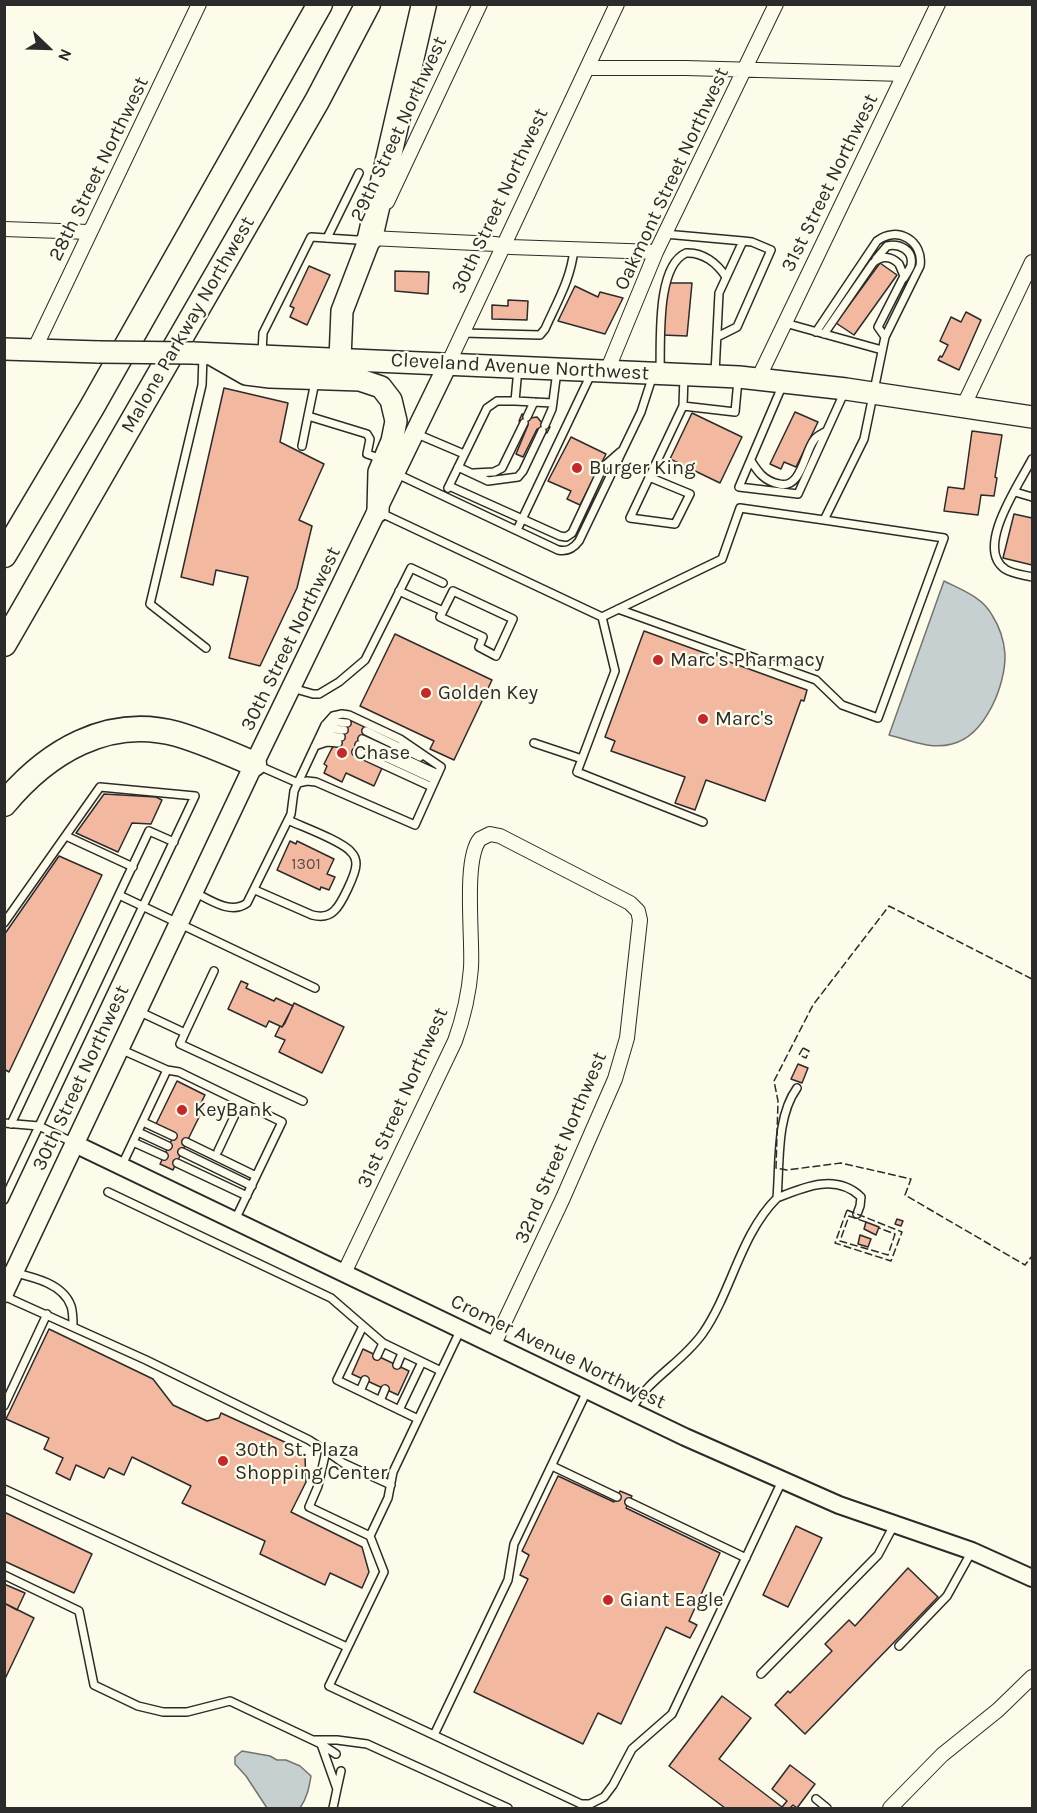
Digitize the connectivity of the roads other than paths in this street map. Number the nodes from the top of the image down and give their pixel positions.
1 (199, 4) edge
2 (320, 4) edge
3 (368, 4) edge
4 (424, 4) edge
5 (480, 4) edge
6 (617, 4) edge
7 (776, 4) edge
8 (938, 4) edge
9 (587, 68) junction
10 (744, 69) junction
11 (904, 74) junction
12 (359, 173) dead end
13 (4, 229) edge
14 (89, 232) junction
15 (664, 234) junction
16 (327, 238) junction
17 (370, 238) junction
18 (743, 241) junction
19 (504, 246) junction
20 (574, 249) junction
21 (656, 252) junction
22 (1032, 262) edge
23 (873, 263) junction
24 (726, 277) junction
25 (904, 278) junction
26 (784, 323) junction
27 (816, 332) junction
28 (463, 333) junction
29 (824, 334) junction
30 (717, 337) junction
31 (885, 337) junction
32 (4, 349) edge
33 (34, 350) junction
34 (882, 350) junction
35 (202, 354) junction
36 (262, 356) junction
37 (340, 359) junction
38 (448, 364) junction
39 (519, 367) junction
40 (557, 369) junction
41 (600, 371) junction
42 (657, 373) junction
43 (685, 374) junction
44 (715, 376) junction
45 (748, 378) junction
46 (315, 380) junction
47 (784, 381) junction
48 (846, 389) junction
49 (873, 393) junction
50 (515, 401) junction
51 (534, 402) junction
52 (553, 403) junction
53 (683, 406) junction
54 (963, 407) junction
55 (308, 416) junction
56 (1032, 417) edge
57 (827, 431) junction
58 (415, 433) junction
59 (302, 446) dead end
60 (623, 449) junction
61 (464, 454) junction
62 (1032, 459) edge
63 (751, 461) junction
64 (390, 467) junction
65 (458, 467) junction
66 (471, 473) junction
67 (650, 477) junction
68 (449, 486) junction
69 (1015, 492) junction
70 (444, 495) junction
71 (1032, 497) edge
72 (378, 511) junction
73 (523, 519) junction
74 (824, 520) junction
75 (518, 530) junction
76 (4, 555) edge
77 (1032, 577) edge
78 (443, 583) dead end
79 (399, 591) junction
80 (618, 609) junction
81 (443, 611) junction
82 (602, 617) junction
83 (4, 644) edge
84 (206, 648) dead end
85 (292, 688) junction
86 (320, 735) junction
87 (534, 743) dead end
88 (582, 759) junction
89 (254, 764) junction
90 (436, 777) junction
91 (298, 783) junction
92 (4, 804) edge
93 (288, 820) junction
94 (703, 822) dead end
95 (490, 834) joint
96 (66, 836) junction
97 (174, 842) junction
98 (133, 867) junction
99 (255, 890) junction
100 (194, 892) junction
101 (119, 895) junction
102 (144, 906) junction
103 (180, 922) junction
104 (4, 923) edge
105 (214, 971) dead end
106 (315, 988) dead end
107 (138, 1011) junction
108 (185, 1033) junction
109 (120, 1049) junction
110 (167, 1070) junction
111 (797, 1088) dead end
112 (303, 1101) dead end
113 (241, 1102) junction
114 (143, 1122) junction
115 (8, 1123) edge
116 (39, 1126) junction
117 (138, 1132) junction
118 (173, 1136) dead end
119 (133, 1142) junction
120 (186, 1142) dead end
121 (75, 1144) junction
122 (168, 1146) dead end
123 (218, 1151) dead end
124 (182, 1152) dead end
125 (164, 1156) dead end
126 (177, 1163) dead end
127 (122, 1166) junction
128 (256, 1176) junction
129 (252, 1186) junction
130 (108, 1192) dead end
131 (247, 1196) junction
132 (777, 1198) junction
133 (4, 1200) edge
134 (857, 1214) dead end
135 (235, 1220) junction
136 (9, 1271) edge
137 (344, 1273) junction
138 (4, 1294) edge
139 (48, 1314) junction
140 (74, 1326) junction
141 (363, 1326) junction
142 (461, 1328) junction
143 (383, 1343) junction
144 (494, 1344) junction
145 (402, 1353) junction
146 (377, 1356) dead end
147 (422, 1362) junction
148 (397, 1365) dead end
149 (441, 1371) junction
150 (365, 1380) dead end
151 (385, 1389) dead end
152 (588, 1389) junction
153 (360, 1391) junction
154 (380, 1401) junction
155 (4, 1406) edge
156 (399, 1410) junction
157 (631, 1410) junction
158 (418, 1419) junction
159 (326, 1451) junction
160 (552, 1466) junction
161 (782, 1481) junction
162 (391, 1485) junction
163 (4, 1489) edge
164 (617, 1497) dead end
165 (629, 1502) dead end
166 (894, 1525) junction
167 (370, 1536) junction
168 (972, 1551) junction
169 (746, 1558) junction
170 (4, 1575) edge
171 (1032, 1578) edge
172 (899, 1646) dead end
173 (347, 1647) junction
174 (761, 1674) dead end
175 (1032, 1677) edge
176 (434, 1735) junction
177 (318, 1742) junction
178 (336, 1754) dead end
179 (342, 1771) dead end
180 (337, 1789) junction
181 (816, 1799) dead end
182 (333, 1809) edge
183 (508, 1809) edge
184 (827, 1809) edge
185 (890, 1809) edge

1 - 14 street, 28th Street Northwest
2 - 76 highway
3 - 83 highway, Malone Parkway Northwest
4 - 17 highway
5 - 17 street, 29th Street Northwest
6 - 9 street, 30th Street Northwest
7 - 10 street, Oakmont Street Northwest
8 - 11 street, 31st Street Northwest
9 - 10 street
9 - 19 street, 30th Street Northwest
10 - 11 street
10 - 15 street, Oakmont Street Northwest
11 - 26 street, 31st Street Northwest
12 - 16 lane
13 - 14 street
14 - 33 street, 28th Street Northwest
15 - 18 lane
15 - 21 street, Oakmont Street Northwest
16 - 17 lane
16 - 36 lane
17 - 19 street
17 - 37 main road
18 - 24 lane
18 - 30 lane
19 - 20 street
19 - 28 street, 30th Street Northwest
20 - 21 street
20 - 28 lane
21 - 41 street, Oakmont Street Northwest
22 - 54 street
23 - 25 lane
23 - 25 lane
23 - 29 lane
24 - 30 lane
24 - 42 lane
25 - 31 lane
26 - 27 lane
26 - 45 street, 31st Street Northwest
27 - 29 lane
27 - 31 lane
28 - 38 street, 30th Street Northwest
29 - 34 lane
30 - 44 lane
31 - 34 lane
32 - 33 main road, Cleveland Avenue Northwest
33 - 35 main road, Cleveland Avenue Northwest, bridge
34 - 49 lane
35 - 36 main road, Cleveland Avenue Northwest
35 - 46 main road
35 - 84 lane
36 - 37 main road, Cleveland Avenue Northwest
37 - 38 main road, Cleveland Avenue Northwest
38 - 39 main road, Cleveland Avenue Northwest
38 - 58 main road, 30th Street Northwest
39 - 40 main road, Cleveland Avenue Northwest
39 - 50 lane
40 - 41 main road, Cleveland Avenue Northwest
40 - 52 lane
41 - 42 main road, Cleveland Avenue Northwest
41 - 73 lane
42 - 43 main road, Cleveland Avenue Northwest
42 - 60 lane
43 - 44 main road, Cleveland Avenue Northwest
43 - 53 lane
44 - 45 main road, Cleveland Avenue Northwest
45 - 47 main road, Cleveland Avenue Northwest
45 - 53 lane
46 - 55 lane
46 - 64 main road
47 - 48 main road, Cleveland Avenue Northwest
47 - 63 lane
48 - 49 main road, Cleveland Avenue Northwest
48 - 57 lane
49 - 54 main road, Cleveland Avenue Northwest
49 - 74 lane
50 - 51 lane
50 - 61 lane
51 - 52 lane
51 - 66 lane
52 - 66 lane
53 - 67 lane
54 - 56 main road, Cleveland Avenue Northwest
55 - 59 lane
55 - 64 lane
57 - 63 lane
57 - 63 lane
58 - 61 lane
58 - 64 main road, 30th Street Northwest
60 - 73 lane
60 - 75 lane
61 - 65 lane
62 - 69 lane
64 - 70 lane
64 - 72 main road
65 - 66 lane
65 - 68 lane
67 - 67 lane
68 - 70 lane
68 - 73 lane
69 - 71 lane
69 - 77 lane
70 - 75 lane
72 - 82 lane
72 - 85 main road, 30th Street Northwest
73 - 75 lane
74 - 80 lane
74 - 80 lane
78 - 79 lane
79 - 81 lane
79 - 85 lane
80 - 82 lane
81 - 81 lane
82 - 88 lane
85 - 89 main road, 30th Street Northwest
86 - 86 lane
86 - 90 lane
86 - 91 lane
87 - 88 lane
88 - 94 lane
89 - 91 lane
89 - 92 highway
89 - 100 main road, 30th Street Northwest
90 - 90 lane
90 - 91 lane
91 - 93 lane
93 - 99 lane
93 - 99 lane
95 - 137 street, 31st Street Northwest
95 - 144 street, 32nd Street Northwest
96 - 97 lane
96 - 98 lane
96 - 104 lane
97 - 98 lane
97 - 102 lane
98 - 101 lane
99 - 100 lane
100 - 103 main road, 30th Street Northwest
101 - 102 lane
101 - 115 lane
102 - 103 lane
102 - 116 lane
103 - 106 lane
103 - 107 main road, 30th Street Northwest
105 - 108 lane
107 - 108 lane
107 - 109 main road, 30th Street Northwest
108 - 112 lane
109 - 110 lane
109 - 121 main road, 30th Street Northwest
110 - 113 lane
110 - 114 lane
111 - 132 lane
113 - 123 lane
113 - 128 lane
114 - 117 lane
114 - 118 lane
115 - 116 lane
116 - 121 lane
116 - 133 lane
117 - 119 lane
117 - 122 lane
119 - 125 lane
119 - 127 lane
120 - 128 lane
121 - 127 street, Cromer Avenue Northwest
121 - 136 main road, 30th Street Northwest
124 - 129 lane
126 - 131 lane
127 - 135 street, Cromer Avenue Northwest
128 - 129 lane
129 - 131 lane
130 - 141 lane
131 - 135 lane
132 - 134 lane
132 - 157 lane
135 - 137 street, Cromer Avenue Northwest
136 - 138 main road, 30th Street Northwest
136 - 140 lane
137 - 142 street, Cromer Avenue Northwest
138 - 139 lane
139 - 140 lane
139 - 155 lane
140 - 159 lane
141 - 143 lane
141 - 153 lane
142 - 144 street, Cromer Avenue Northwest
142 - 149 lane
143 - 145 lane
143 - 146 lane
144 - 152 street, Cromer Avenue Northwest
145 - 147 lane
145 - 148 lane
147 - 149 lane
147 - 156 lane
149 - 158 lane
150 - 153 lane
151 - 154 lane
152 - 157 street, Cromer Avenue Northwest
152 - 160 lane
153 - 154 lane
154 - 156 lane
156 - 158 lane
157 - 161 street, Cromer Avenue Northwest
158 - 162 lane
159 - 162 lane
159 - 167 lane
160 - 164 lane
160 - 176 lane
161 - 166 street, Cromer Avenue Northwest
161 - 169 lane
162 - 167 lane
163 - 173 lane
165 - 169 lane
166 - 168 street, Cromer Avenue Northwest
166 - 174 lane
167 - 173 lane
168 - 171 street, Cromer Avenue Northwest
168 - 172 lane
169 - 176 lane
170 - 177 lane
173 - 176 lane
175 - 185 street
177 - 178 lane
177 - 180 lane
177 - 183 lane
179 - 180 lane
180 - 182 lane
181 - 184 lane

